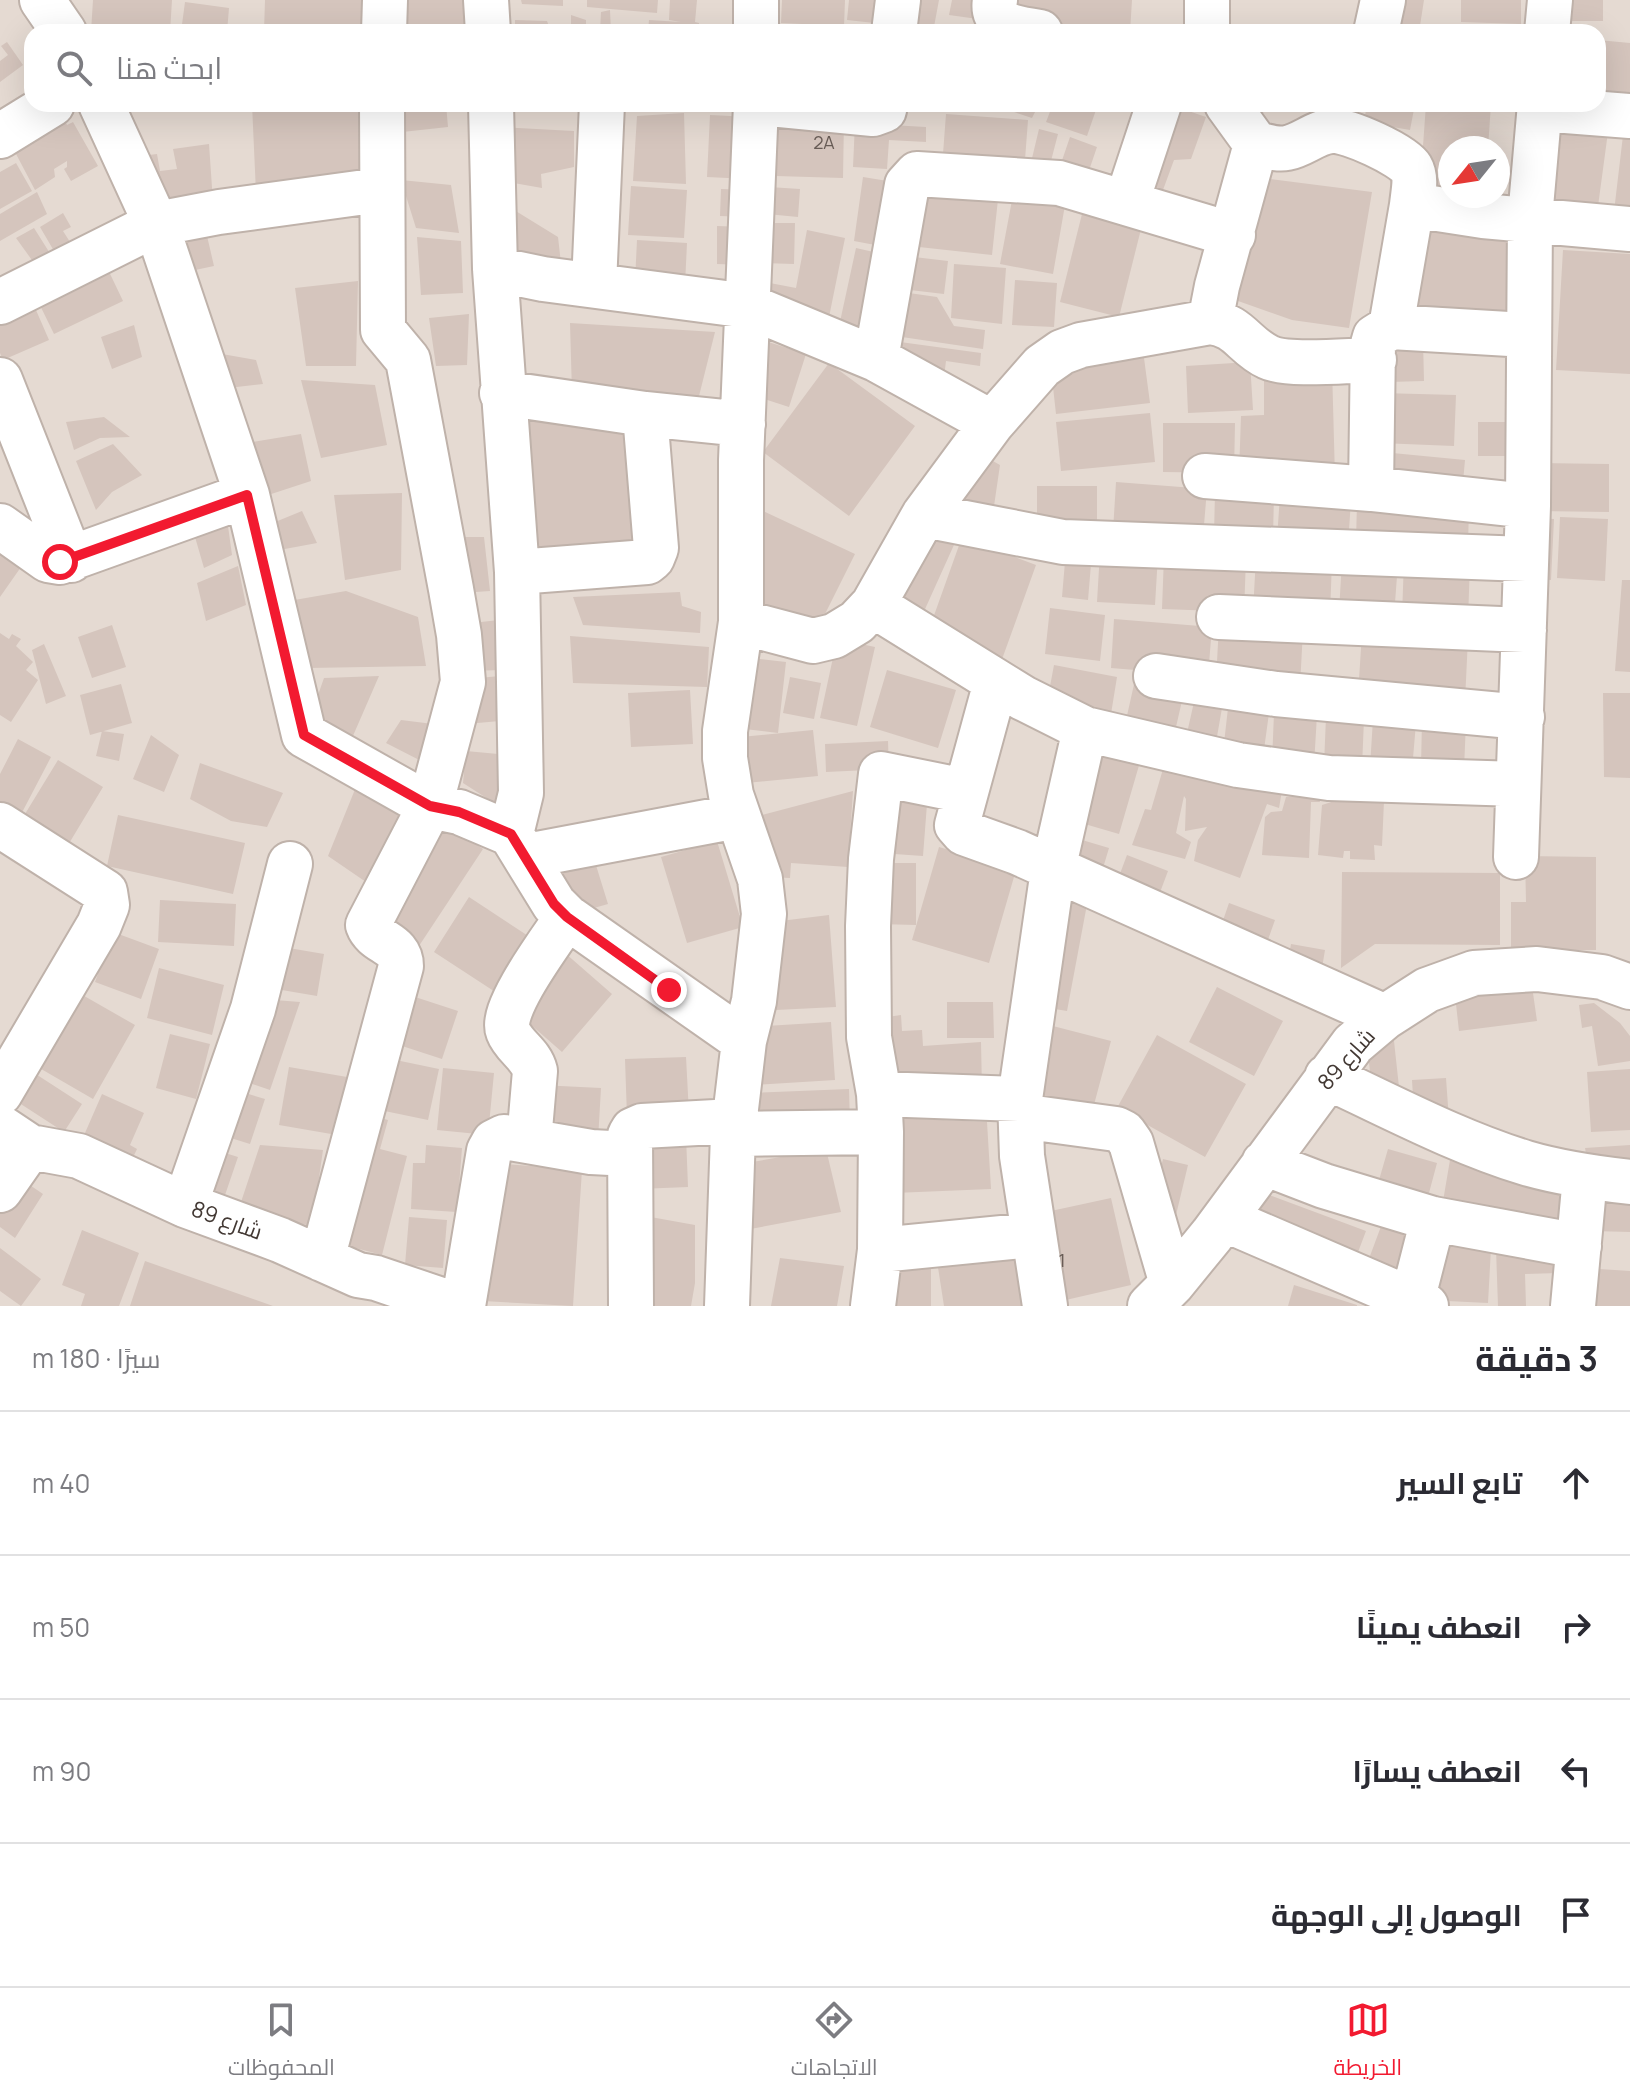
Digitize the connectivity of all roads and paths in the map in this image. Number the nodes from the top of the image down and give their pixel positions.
1 (42, 0) edge
2 (385, 0) edge
3 (486, 0) edge
4 (756, 0) edge
5 (898, 0) edge
6 (995, 0) edge
7 (1207, 0) edge
8 (1383, 0) edge
9 (1550, 0) edge
10 (58, 24) edge
11 (384, 24) edge
12 (488, 24) edge
13 (756, 24) edge
14 (895, 24) edge
15 (1005, 24) edge
16 (1207, 24) edge
17 (1378, 24) edge
18 (1548, 24) edge
19 (39, 112) edge
20 (105, 112) edge
21 (382, 112) edge
22 (491, 112) edge
23 (602, 112) edge
24 (756, 112) edge
25 (852, 112) edge
26 (878, 112) edge
27 (1156, 112) edge
28 (1233, 112) edge
29 (1540, 112) edge
30 (1590, 112) edge
31 (1630, 116) edge
32 (1359, 120) edge
33 (0, 136) edge
34 (1256, 144) junction
35 (380, 190) junction
36 (1127, 201) junction
37 (1412, 205) junction
38 (1530, 218) junction
39 (156, 224) junction
40 (1630, 229) edge
41 (1233, 235) junction
42 (495, 269) junction
43 (594, 284) junction
44 (0, 302) edge
45 (748, 306) junction
46 (1210, 322) junction
47 (1527, 335) junction
48 (1383, 343) junction
49 (876, 359) junction
50 (0, 380) edge
51 (502, 393) junction
52 (645, 414) junction
53 (992, 423) junction
54 (743, 424) junction
55 (1205, 476) dead end
56 (1371, 489) junction
57 (247, 495) junction
58 (1528, 506) junction
59 (924, 515) junction
60 (0, 526) edge
61 (1526, 559) junction
62 (71, 560) junction
63 (517, 572) junction
64 (873, 605) junction
65 (1219, 617) dead end
66 (741, 622) junction
67 (1524, 630) junction
68 (1156, 676) dead end
69 (996, 682) junction
70 (1522, 717) junction
71 (1085, 729) junction
72 (1518, 784) junction
73 (965, 791) junction
74 (430, 806) junction
75 (738, 816) junction
76 (0, 825) edge
77 (519, 845) junction
78 (1516, 857) dead end
79 (290, 864) dead end
80 (1053, 870) junction
81 (567, 917) junction
82 (1630, 987) edge
83 (1385, 1017) junction
84 (744, 1041) junction
85 (1327, 1077) junction
86 (0, 1093) edge
87 (1020, 1108) junction
88 (880, 1113) junction
89 (733, 1127) junction
90 (15, 1137) edge
91 (529, 1141) junction
92 (630, 1154) junction
93 (1264, 1163) junction
94 (1585, 1177) junction
95 (1630, 1182) edge
96 (0, 1190) edge
97 (185, 1205) junction
98 (1224, 1219) junction
99 (1433, 1219) junction
100 (1033, 1235) junction
101 (1579, 1246) junction
102 (880, 1250) junction
103 (322, 1259) junction
104 (370, 1292) edge
105 (1168, 1298) edge
106 (1419, 1304) edge
107 (461, 1306) edge
108 (631, 1306) edge
109 (727, 1306) edge
110 (873, 1306) edge
111 (1045, 1306) edge
112 (1573, 1306) edge

1 - 10 street
2 - 11 street
3 - 12 street
4 - 13 street
5 - 14 street
6 - 15 street
7 - 16 street
8 - 17 street
9 - 18 street
19 - 33 street
20 - 39 street
21 - 35 street
22 - 42 street
23 - 43 street
24 - 45 street
25 - 26 street
27 - 36 street
28 - 34 street
29 - 38 street
30 - 31 street
32 - 34 street
32 - 37 street
34 - 41 street
35 - 39 street
35 - 74 street
36 - 41 street
36 - 49 street
37 - 38 street
37 - 48 street
38 - 40 street
38 - 47 street
39 - 44 street
39 - 57 street
41 - 46 street
42 - 43 street
42 - 51 street
43 - 45 street
45 - 49 street
45 - 54 street
46 - 48 street
46 - 53 street
47 - 48 street
47 - 58 street
48 - 56 street
49 - 53 street
50 - 62 street
51 - 52 street
51 - 63 street
52 - 54 street
52 - 63 street
53 - 59 street
54 - 66 street
55 - 56 street
56 - 58 street
57 - 62 street
57 - 74 street
58 - 61 street
59 - 61 street
59 - 64 street
60 - 62 street
61 - 67 street
63 - 77 street
64 - 66 street
64 - 69 street
65 - 67 street
66 - 75 street
67 - 70 street
68 - 70 street
69 - 71 street
69 - 73 street
70 - 72 street
71 - 72 street
71 - 80 street
72 - 78 street
73 - 80 street
73 - 88 street
74 - 77 street
74 - 103 street
75 - 77 street
75 - 84 street
76 - 86 street
77 - 81 street
79 - 97 street
80 - 83 street
80 - 87 street
81 - 84 street
81 - 91 street
82 - 83 street, شارع 89
83 - 85 street, شارع 89
84 - 89 street
85 - 93 street, شارع 89
85 - 94 street
87 - 88 street
87 - 100 street
87 - 105 street
88 - 89 street
88 - 102 street
89 - 92 street
89 - 109 street
90 - 96 street
90 - 97 street, شارع 89
91 - 92 street
91 - 107 street
92 - 108 street
93 - 98 street, شارع 89
93 - 99 street
94 - 95 street
94 - 101 street
97 - 103 street, شارع 89
98 - 105 street, شارع 89
98 - 106 street
99 - 101 street
99 - 106 street
100 - 102 street
100 - 111 street
101 - 112 street
102 - 110 street
103 - 104 street, شارع 89
104 - 107 street, شارع 89

